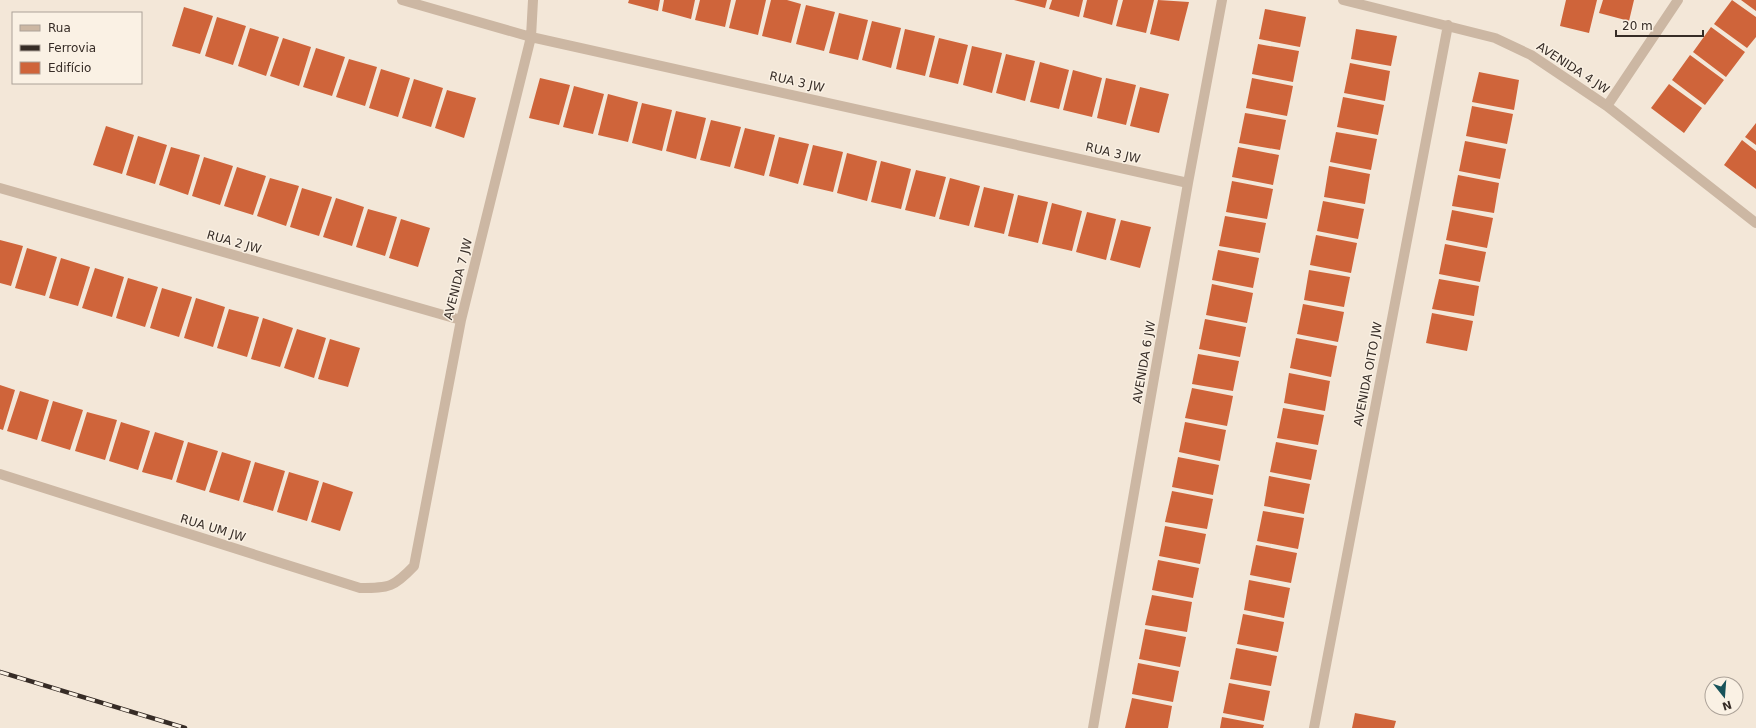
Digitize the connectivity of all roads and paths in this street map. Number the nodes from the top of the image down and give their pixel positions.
1 (402, 0) edge
2 (533, 0) edge
3 (1222, 0) edge
4 (1343, 0) edge
5 (1678, 0) edge
6 (1448, 25) junction
7 (531, 37) junction
8 (1607, 106) junction
9 (1188, 183) junction
10 (0, 188) edge
11 (1756, 223) edge
12 (461, 320) junction
13 (0, 474) edge
14 (414, 566) joint
15 (1093, 728) edge
16 (1314, 728) edge

1 - 7 street, RUA 3 JW
2 - 7 street, AVENIDA 7 JW
3 - 9 street, AVENIDA 6 JW
4 - 6 street, AVENIDA 4 JW
5 - 8 street
6 - 8 street, AVENIDA 4 JW
6 - 16 street, AVENIDA OITO JW
7 - 9 street, RUA 3 JW
7 - 12 street, AVENIDA 7 JW
8 - 11 street, AVENIDA 4 JW
9 - 15 street, AVENIDA 6 JW
10 - 12 street, RUA 2 JW
12 - 14 street, AVENIDA 7 JW
13 - 14 street, RUA UM JW

